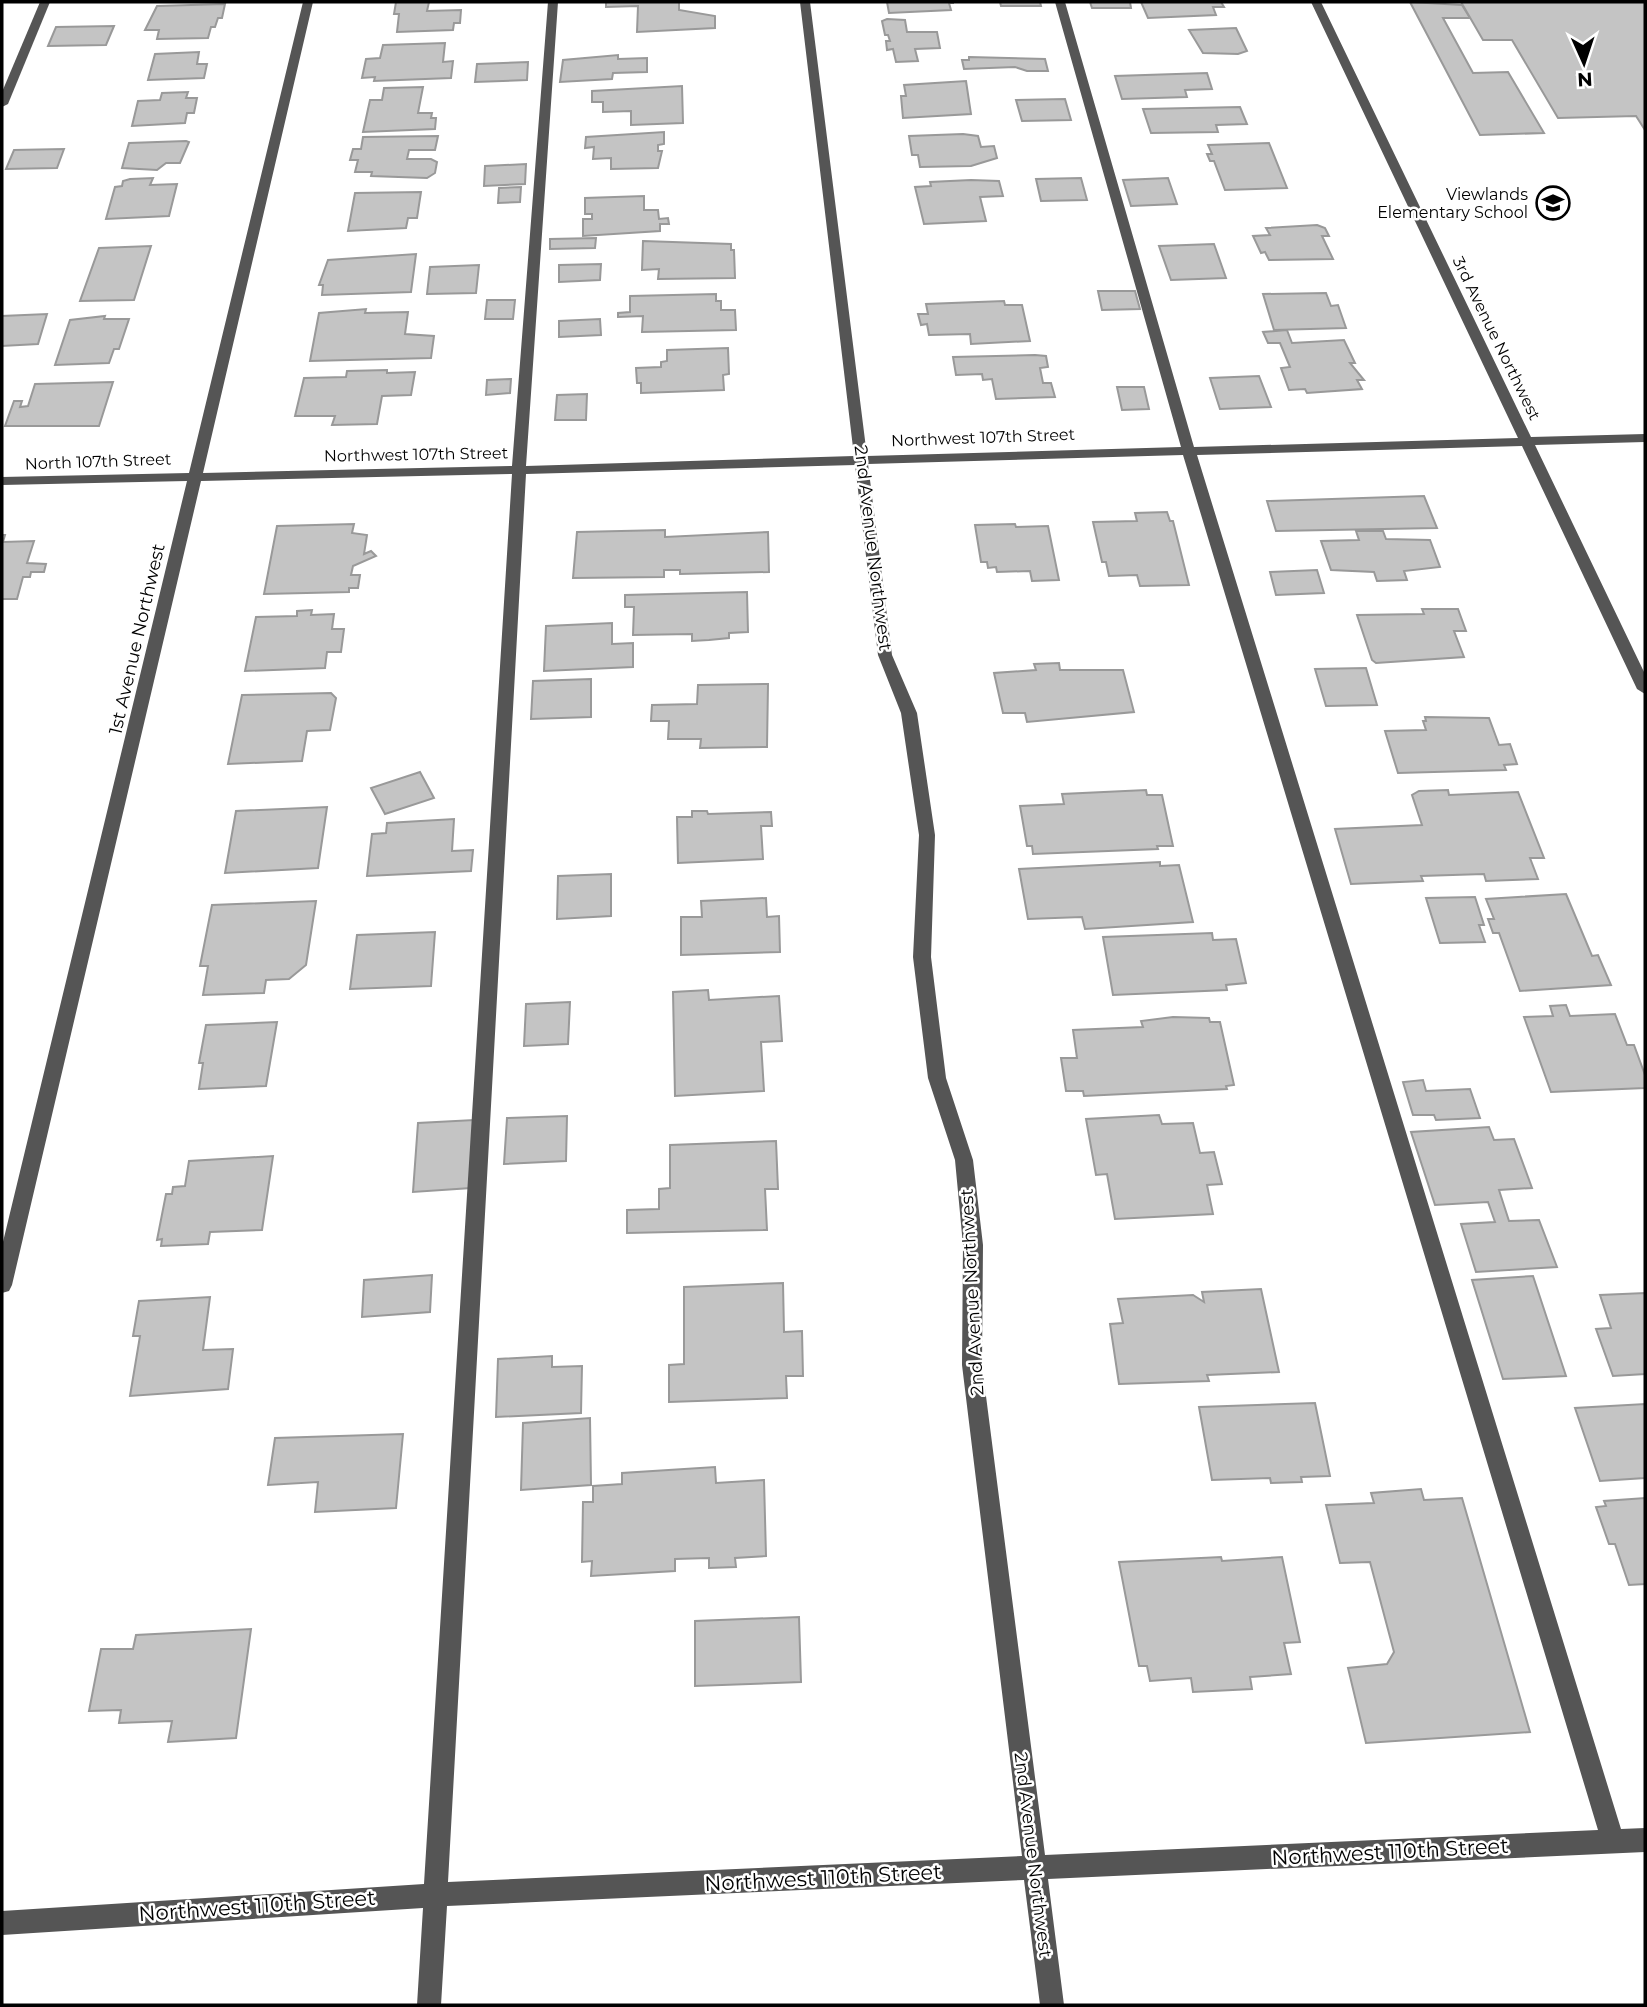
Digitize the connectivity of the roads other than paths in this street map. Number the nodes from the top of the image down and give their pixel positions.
1 (45, 2) edge
2 (308, 2) edge
3 (553, 2) edge
4 (805, 2) edge
5 (1060, 2) edge
6 (1316, 2) edge
7 (2, 104) edge
8 (1645, 438) edge
9 (1527, 441) junction
10 (1188, 449) junction
11 (862, 458) junction
12 (519, 470) junction
13 (195, 475) junction
14 (2, 481) edge
15 (1645, 689) edge
16 (2, 1285) edge
17 (1645, 1840) edge
18 (1613, 1842) junction
19 (1035, 1868) junction
20 (436, 1895) junction
21 (2, 1923) edge
22 (429, 2005) edge
23 (1052, 2005) edge

1 - 7 street
2 - 13 street, 1st Avenue Northwest
3 - 12 street
4 - 11 street, 2nd Avenue Northwest
5 - 10 street
6 - 9 street, 3rd Avenue Northwest
8 - 9 street, Northwest 107th Street
9 - 10 street, Northwest 107th Street
9 - 15 street, 3rd Avenue Northwest
10 - 11 street, Northwest 107th Street
10 - 18 street
11 - 12 street, Northwest 107th Street
11 - 19 street, 2nd Avenue Northwest
12 - 13 street, Northwest 107th Street
12 - 20 street
13 - 14 street, North 107th Street
13 - 16 street, 1st Avenue Northwest
17 - 18 street, Northwest 110th Street
18 - 19 street, Northwest 110th Street
19 - 20 street, Northwest 110th Street
19 - 23 street, 2nd Avenue Northwest
20 - 21 street, Northwest 110th Street
20 - 22 street

